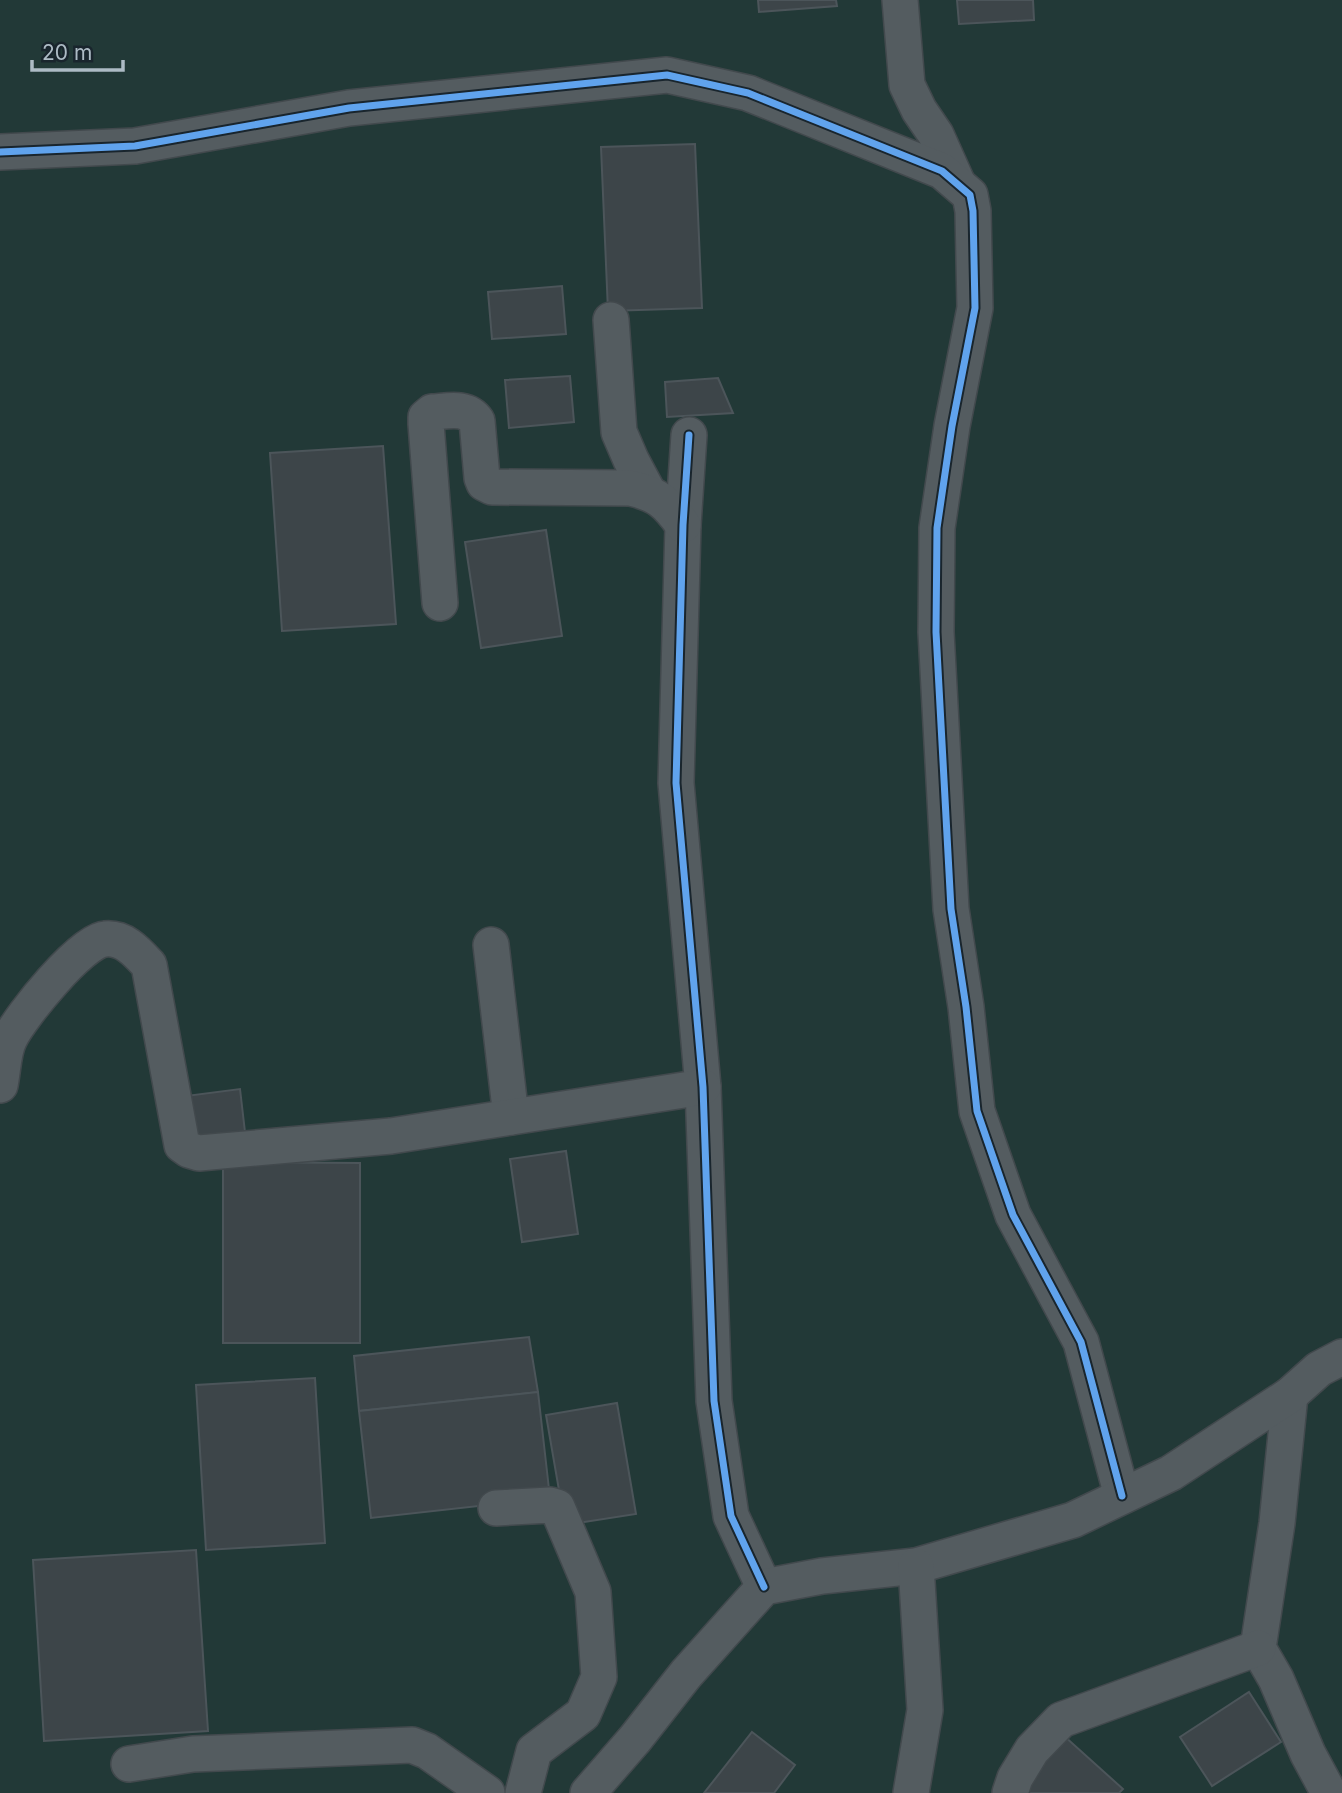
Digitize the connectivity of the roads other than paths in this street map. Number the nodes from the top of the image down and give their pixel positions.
1 (900, 0) edge
2 (0, 152) edge
3 (957, 181) junction
4 (611, 320) dead end
5 (688, 435) dead end
6 (648, 492) junction
7 (683, 525) junction
8 (440, 603) dead end
9 (491, 946) dead end
10 (0, 1085) edge
11 (703, 1087) junction
12 (512, 1117) junction
13 (1342, 1357) edge
14 (1290, 1395) junction
15 (1122, 1496) junction
16 (496, 1508) dead end
17 (916, 1566) junction
18 (764, 1587) junction
19 (1258, 1648) junction
20 (129, 1764) dead end
21 (487, 1793) edge
22 (523, 1793) edge
23 (588, 1793) edge
24 (911, 1793) edge
25 (1010, 1793) edge
26 (1329, 1793) edge

1 - 3 street
2 - 3 street
3 - 15 street
4 - 6 street
5 - 7 street
6 - 7 street
6 - 8 street
7 - 11 street
9 - 12 street
10 - 12 street
11 - 12 street
11 - 18 street
13 - 14 street
14 - 15 street
14 - 19 street
15 - 17 street
16 - 22 street
17 - 18 street
17 - 24 street
18 - 23 street
19 - 25 street
19 - 26 street
20 - 21 street

